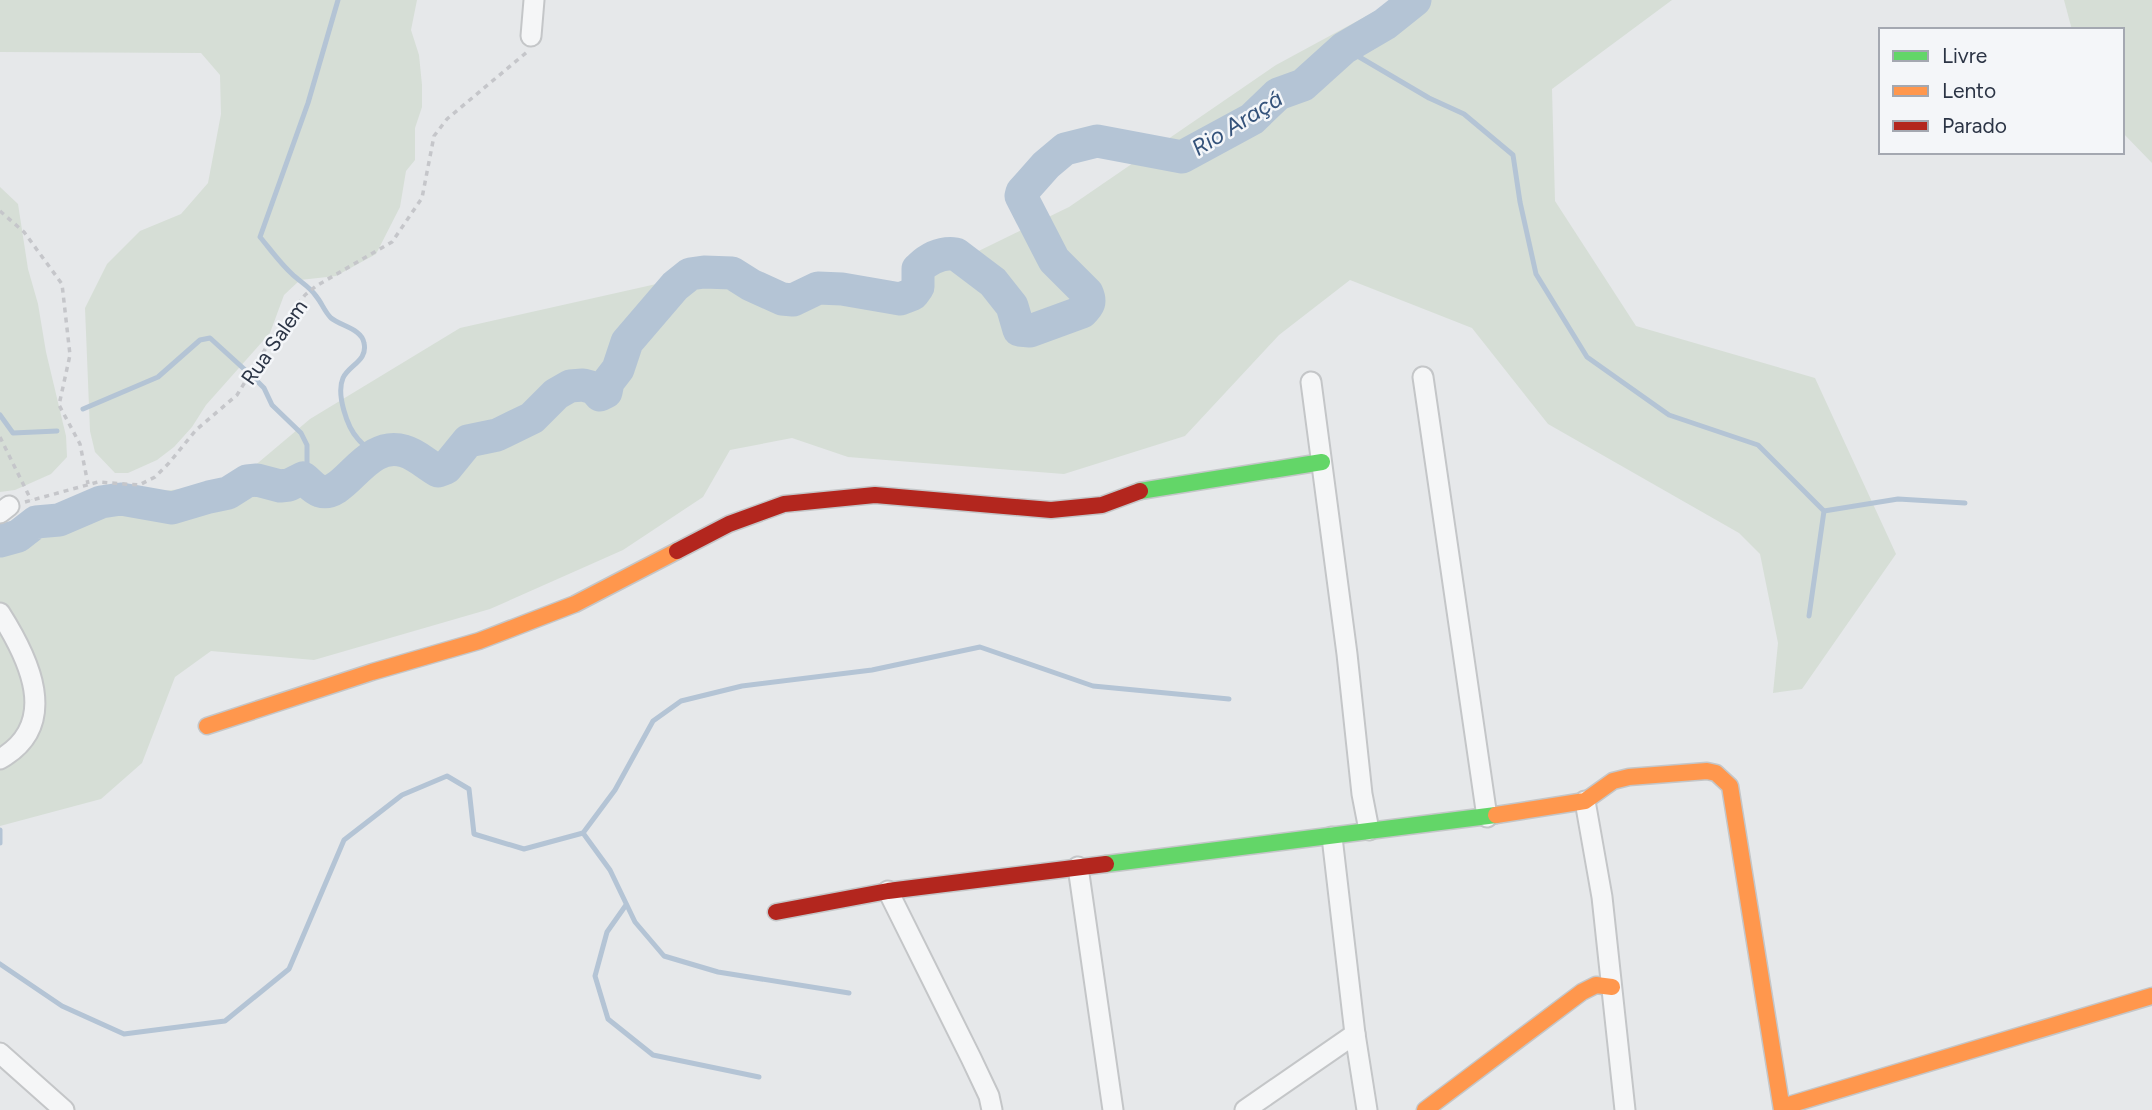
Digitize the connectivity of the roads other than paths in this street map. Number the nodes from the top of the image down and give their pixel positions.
1 (534, 0) edge
2 (531, 36) road end
3 (1423, 377) dead end
4 (1311, 382) dead end
5 (1322, 462) junction
6 (0, 613) edge
7 (207, 726) dead end
8 (0, 759) edge
9 (1585, 801) junction
10 (1487, 817) junction
11 (1369, 831) junction
12 (1332, 837) junction
13 (1078, 867) junction
14 (888, 891) junction
15 (776, 912) dead end
16 (1612, 987) junction
17 (2152, 996) edge
18 (1355, 1034) junction
19 (0, 1053) edge
20 (1782, 1108) edge
21 (64, 1110) edge
22 (992, 1110) edge
23 (1112, 1110) edge
24 (1245, 1110) edge
25 (1367, 1110) edge
26 (1426, 1110) edge
27 (1625, 1110) edge

1 - 2 street
3 - 10 street
4 - 5 street
5 - 7 street
5 - 11 street
6 - 8 street
9 - 10 street
9 - 16 street
9 - 20 street
10 - 11 street
11 - 12 street
12 - 13 street
12 - 18 street
13 - 14 street
13 - 23 street
14 - 15 street
14 - 22 street
16 - 26 street
16 - 27 street
17 - 20 street
18 - 24 street
18 - 25 street
19 - 21 street

